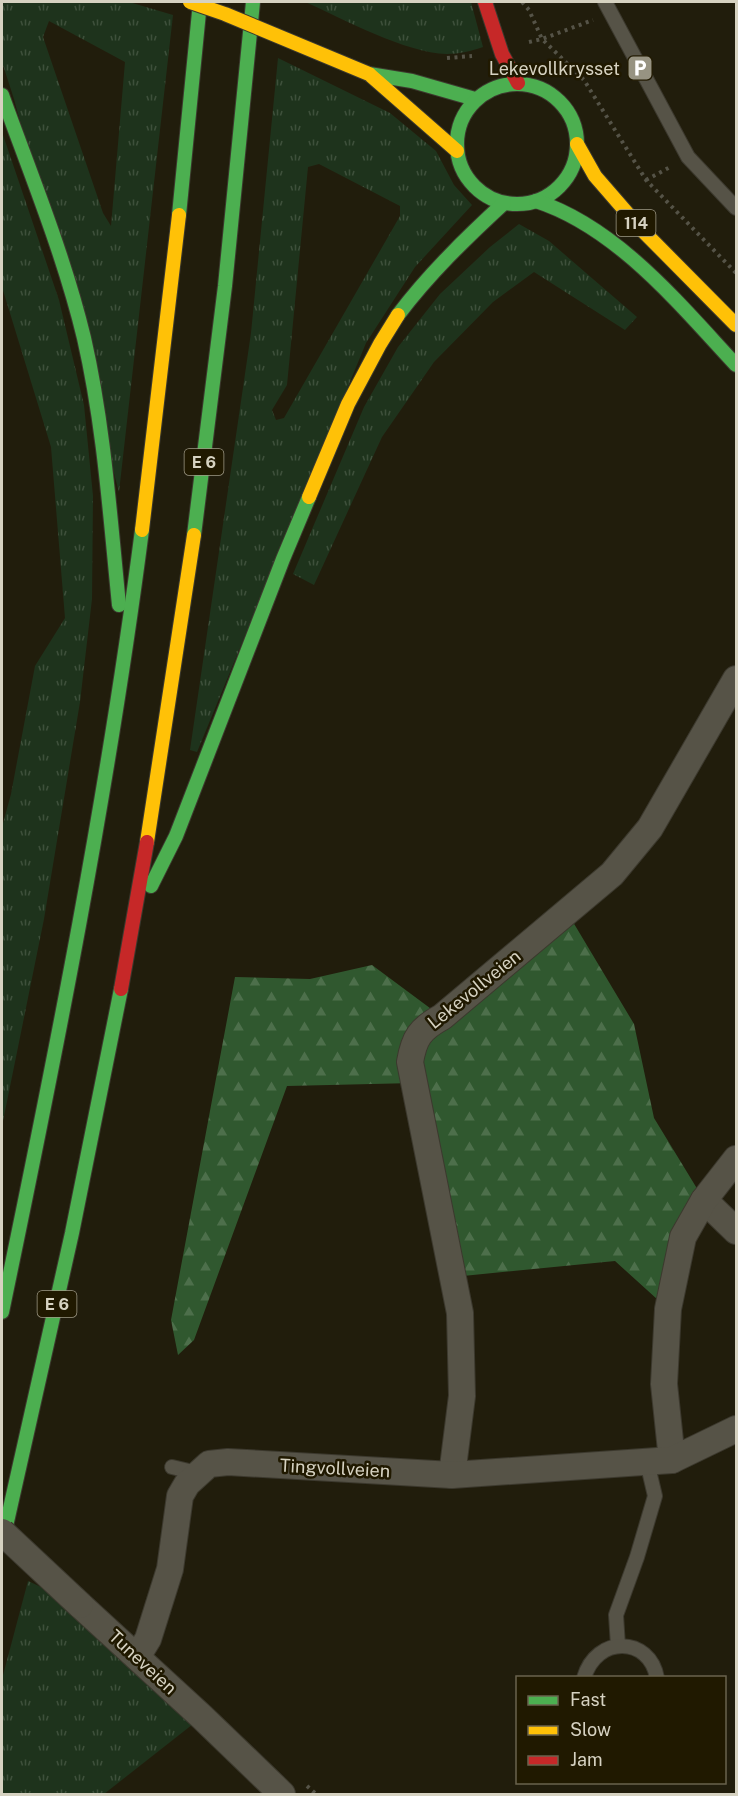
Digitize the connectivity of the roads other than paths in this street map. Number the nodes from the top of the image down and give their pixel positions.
1 (190, 2) edge
2 (200, 2) edge
3 (253, 2) edge
4 (485, 2) edge
5 (609, 7) edge
6 (369, 74) junction
7 (518, 83) junction
8 (2, 94) edge
9 (475, 99) junction
10 (577, 144) junction
11 (457, 151) junction
12 (536, 201) junction
13 (504, 203) junction
14 (736, 208) edge
15 (736, 325) edge
16 (736, 365) edge
17 (124, 655) junction
18 (736, 680) edge
19 (135, 920) junction
20 (736, 1159) edge
21 (704, 1200) junction
22 (736, 1231) edge
23 (2, 1312) edge
24 (736, 1429) edge
25 (672, 1461) junction
26 (646, 1462) junction
27 (452, 1474) junction
28 (2, 1532) edge
29 (2, 1544) edge
30 (618, 1646) junction
31 (137, 1657) junction
32 (584, 1676) edge
33 (657, 1676) edge
34 (282, 1794) edge

1 - 6 main road, bridge
2 - 17 main road
3 - 19 main road, E 6
4 - 7 main road
5 - 14 lane
6 - 9 main road
6 - 11 main road
7 - 9 main road
7 - 10 main road, 114
8 - 17 main road
9 - 11 main road
10 - 12 main road, 114
10 - 15 main road, 114
11 - 13 main road
12 - 13 main road, 114
12 - 16 main road, 114
13 - 19 main road, E 6
17 - 23 main road
18 - 27 street, Lekevollveien
19 - 29 main road, E 6
20 - 21 street
21 - 22 street
21 - 25 street
24 - 25 street, Tingvollveien
25 - 26 street, Tingvollveien
26 - 27 street, Tingvollveien
26 - 30 lane
27 - 31 street, Tingvollveien
28 - 31 street, Tuneveien, bridge
30 - 32 lane
30 - 33 lane
31 - 34 street, Tuneveien

